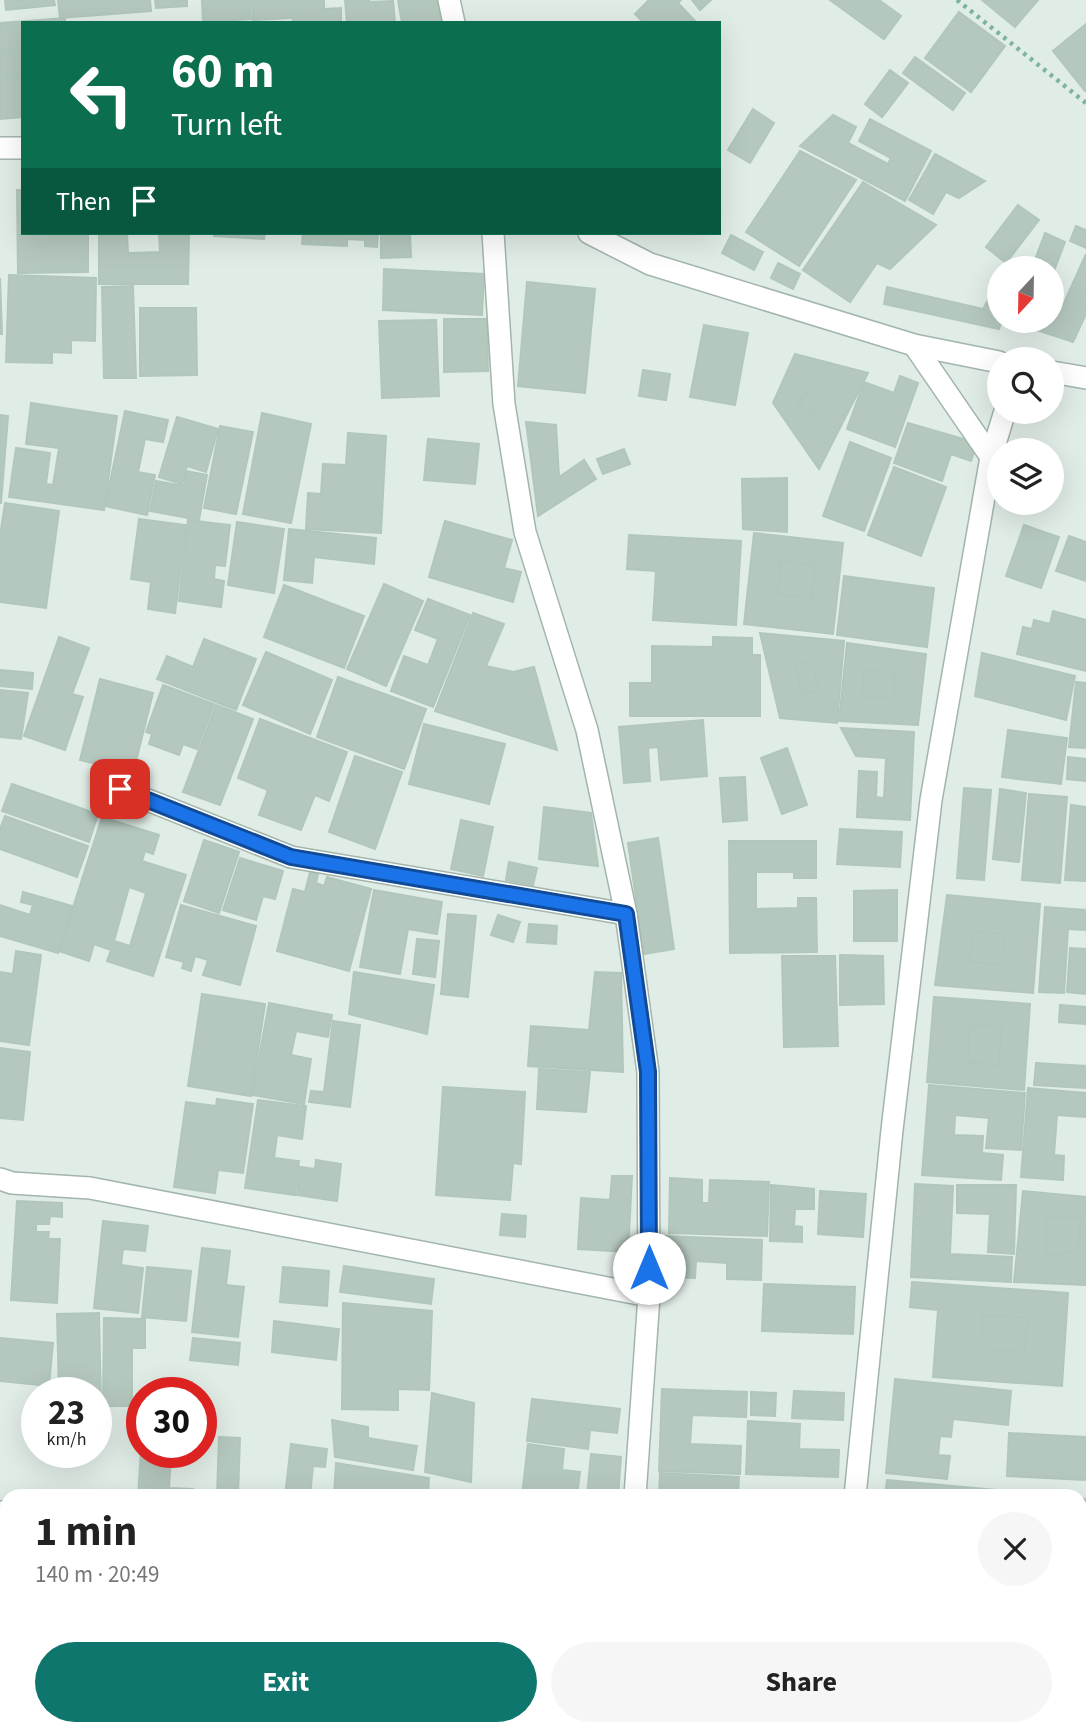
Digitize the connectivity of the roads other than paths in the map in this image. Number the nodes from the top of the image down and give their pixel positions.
1 (449, 0) edge
2 (454, 21) edge
3 (0, 148) edge
4 (21, 148) edge
5 (493, 235) edge
6 (593, 235) edge
7 (914, 345) junction
8 (987, 360) edge
9 (1064, 374) edge
10 (1086, 378) edge
11 (987, 451) edge
12 (987, 480) edge
13 (120, 789) dead end
14 (626, 914) junction
15 (0, 1179) edge
16 (649, 1296) junction
17 (635, 1489) edge
18 (856, 1489) edge

1 - 2 street
3 - 4 street
5 - 14 street
6 - 7 street
7 - 8 street
7 - 11 street
9 - 10 street
12 - 18 street
13 - 14 street
14 - 16 street
15 - 16 street
16 - 17 street

